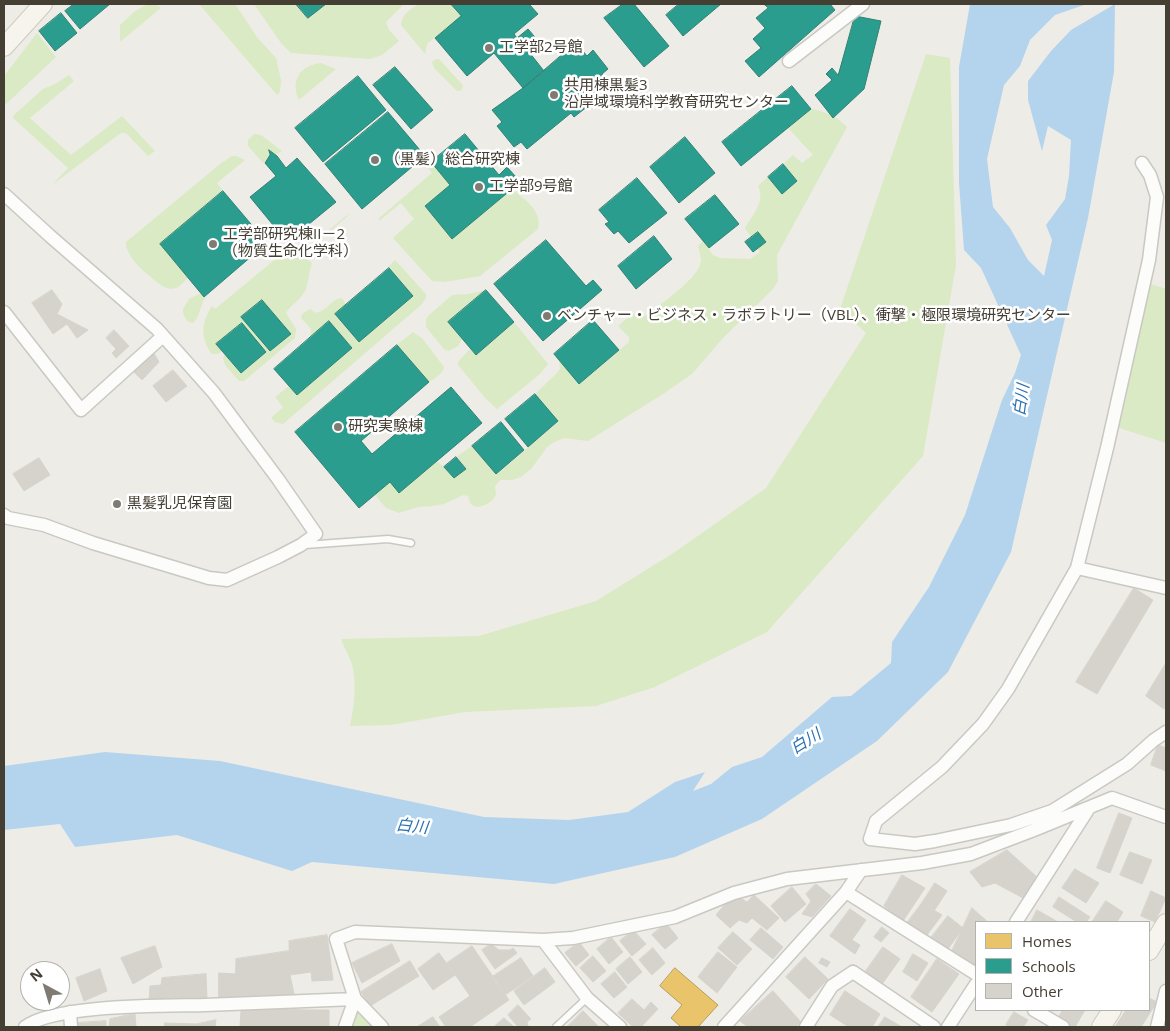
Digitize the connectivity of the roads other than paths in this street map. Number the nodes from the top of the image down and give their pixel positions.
1 (43, 4) edge
2 (863, 4) edge
3 (4, 47) edge
4 (789, 61) dead end
5 (1142, 163) dead end
6 (4, 194) edge
7 (4, 312) edge
8 (163, 336) junction
9 (4, 515) edge
10 (411, 542) dead end
11 (301, 545) junction
12 (1077, 568) junction
13 (1166, 588) edge
14 (1166, 732) edge
15 (1089, 808) junction
16 (1166, 818) edge
17 (861, 870) junction
18 (846, 892) junction
19 (1017, 921) edge
20 (1166, 922) edge
21 (543, 940) junction
22 (1150, 949) edge
23 (975, 973) edge
24 (975, 986) edge
25 (1166, 991) edge
26 (587, 998) junction
27 (355, 999) junction
28 (1036, 1011) edge
29 (1111, 1011) edge
30 (70, 1012) junction
31 (1160, 1024) edge
32 (730, 1025) edge
33 (25, 1027) edge
34 (71, 1027) edge
35 (345, 1027) edge
36 (382, 1027) edge
37 (556, 1027) edge
38 (620, 1027) edge
39 (806, 1027) edge
40 (934, 1027) edge
41 (948, 1027) edge
42 (1063, 1027) edge
43 (1101, 1027) edge

1 - 3 main road
2 - 4 street
5 - 12 street
6 - 8 street
7 - 8 street
8 - 11 street
9 - 11 street
10 - 11 lane
12 - 13 street
12 - 14 street
15 - 16 street
15 - 17 street
15 - 19 street
17 - 18 street
17 - 21 street
18 - 23 street
18 - 32 street
20 - 22 main road
21 - 26 street
21 - 27 street
24 - 41 street
25 - 31 street
26 - 37 lane
26 - 38 street
27 - 30 street
27 - 35 street
27 - 36 street
28 - 42 street
29 - 43 main road
30 - 33 street
30 - 34 street
39 - 40 street

